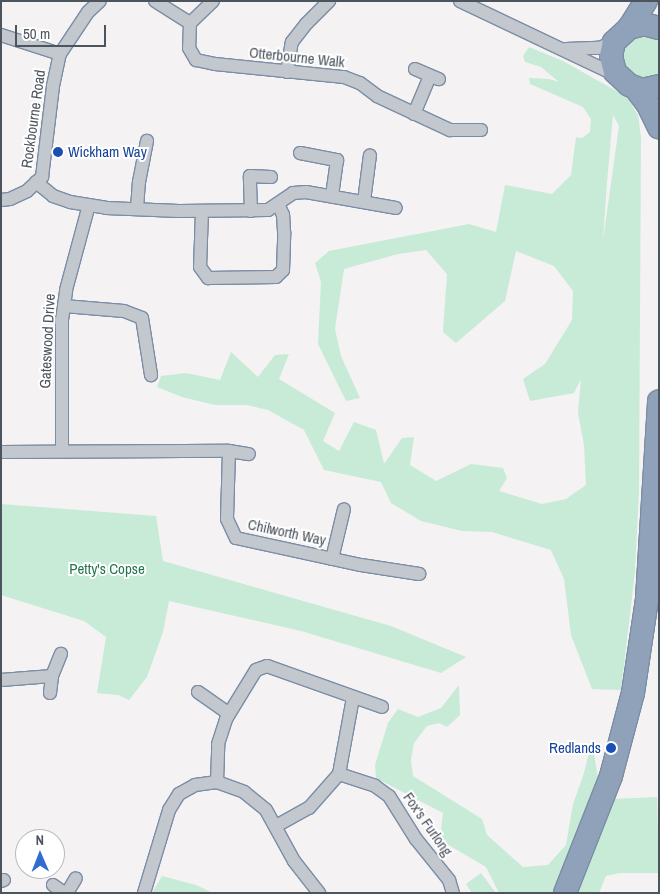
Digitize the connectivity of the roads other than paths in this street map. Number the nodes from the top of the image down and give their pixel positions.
1 (100, 1) edge
2 (155, 1) edge
3 (213, 1) edge
4 (329, 1) edge
5 (460, 1) edge
6 (646, 1) edge
7 (190, 23) junction
8 (659, 28) edge
9 (1, 35) edge
10 (622, 35) junction
11 (563, 49) junction
12 (60, 54) junction
13 (416, 69) dead end
14 (287, 72) junction
15 (628, 83) junction
16 (659, 86) edge
17 (414, 114) junction
18 (659, 128) edge
19 (482, 130) dead end
20 (147, 141) dead end
21 (300, 153) dead end
22 (370, 155) dead end
23 (271, 177) dead end
24 (36, 182) junction
25 (332, 197) junction
26 (1, 200) edge
27 (364, 201) junction
28 (278, 204) junction
29 (89, 205) junction
30 (396, 208) dead end
31 (137, 209) junction
32 (202, 210) junction
33 (251, 211) junction
34 (64, 306) junction
35 (151, 375) dead end
36 (659, 402) edge
37 (62, 451) junction
38 (228, 451) junction
39 (1, 452) edge
40 (249, 454) dead end
41 (344, 509) dead end
42 (332, 558) junction
43 (419, 574) dead end
44 (61, 654) dead end
45 (52, 676) junction
46 (1, 680) edge
47 (198, 692) dead end
48 (50, 693) dead end
49 (353, 698) junction
50 (382, 707) dead end
51 (228, 713) junction
52 (339, 774) junction
53 (217, 782) junction
54 (276, 826) junction
55 (76, 878) dead end
56 (61, 890) edge
57 (144, 893) edge
58 (319, 893) edge
59 (453, 893) edge
60 (566, 893) edge

1 - 12 street, Rockbourne Road
2 - 7 street
3 - 7 street
4 - 14 street
5 - 11 street
6 - 10 highway
7 - 14 street, Otterbourne Walk
8 - 10 highway
9 - 12 street
10 - 11 street
10 - 15 highway
11 - 15 street
12 - 24 street, Rockbourne Road
13 - 17 street
14 - 17 street, Otterbourne Walk
15 - 16 highway
15 - 18 highway
17 - 19 street, Otterbourne Walk
20 - 31 street
21 - 25 street
22 - 27 street
23 - 33 street
24 - 26 street, Rockbourne Road
24 - 29 street
25 - 27 street
25 - 28 street
27 - 30 street
28 - 32 street
28 - 33 street
29 - 31 street
29 - 34 street, Gateswood Drive
31 - 32 street
32 - 33 street
34 - 35 street
34 - 37 street, Gateswood Drive
36 - 60 highway
37 - 38 street
37 - 39 street
38 - 40 street
38 - 42 street, Chilworth Way
41 - 42 street
42 - 43 street, Chilworth Way
44 - 45 street
45 - 46 street
45 - 48 street
47 - 51 street
49 - 50 street
49 - 51 street
49 - 52 street
51 - 53 street
52 - 54 street
52 - 59 street, Fox's Furlong
53 - 54 street
53 - 57 street
54 - 58 street
55 - 56 street

